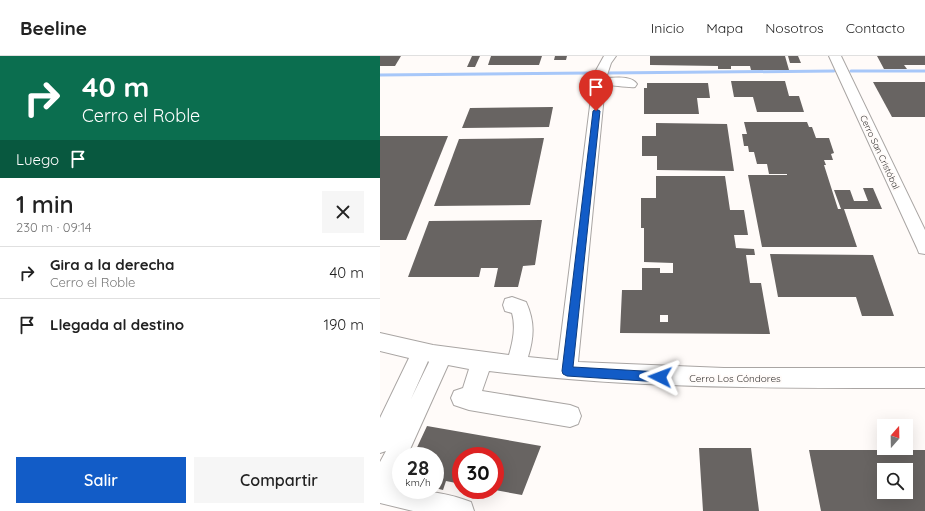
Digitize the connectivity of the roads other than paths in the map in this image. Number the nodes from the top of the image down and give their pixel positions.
1 (610, 56) edge
2 (835, 56) edge
3 (600, 80) junction
4 (631, 84) dead end
5 (925, 248) edge
6 (512, 305) dead end
7 (380, 342) edge
8 (422, 352) junction
9 (443, 354) junction
10 (482, 361) junction
11 (516, 365) junction
12 (567, 371) junction
13 (925, 378) edge
14 (570, 416) dead end
15 (380, 442) edge
16 (380, 489) edge
17 (434, 507) edge
18 (462, 511) edge

1 - 3 street
2 - 5 street, Cerro San Cristóbal
3 - 4 street
3 - 12 street
6 - 11 street
7 - 8 street, Cerro Los Cóndores
8 - 9 street, Cerro Los Cóndores
8 - 15 street
9 - 10 street, Cerro Los Cóndores
9 - 16 street
10 - 11 street, Cerro Los Cóndores
10 - 14 street
11 - 12 street, Cerro Los Cóndores
12 - 13 street, Cerro Los Cóndores
16 - 17 street
17 - 18 street

